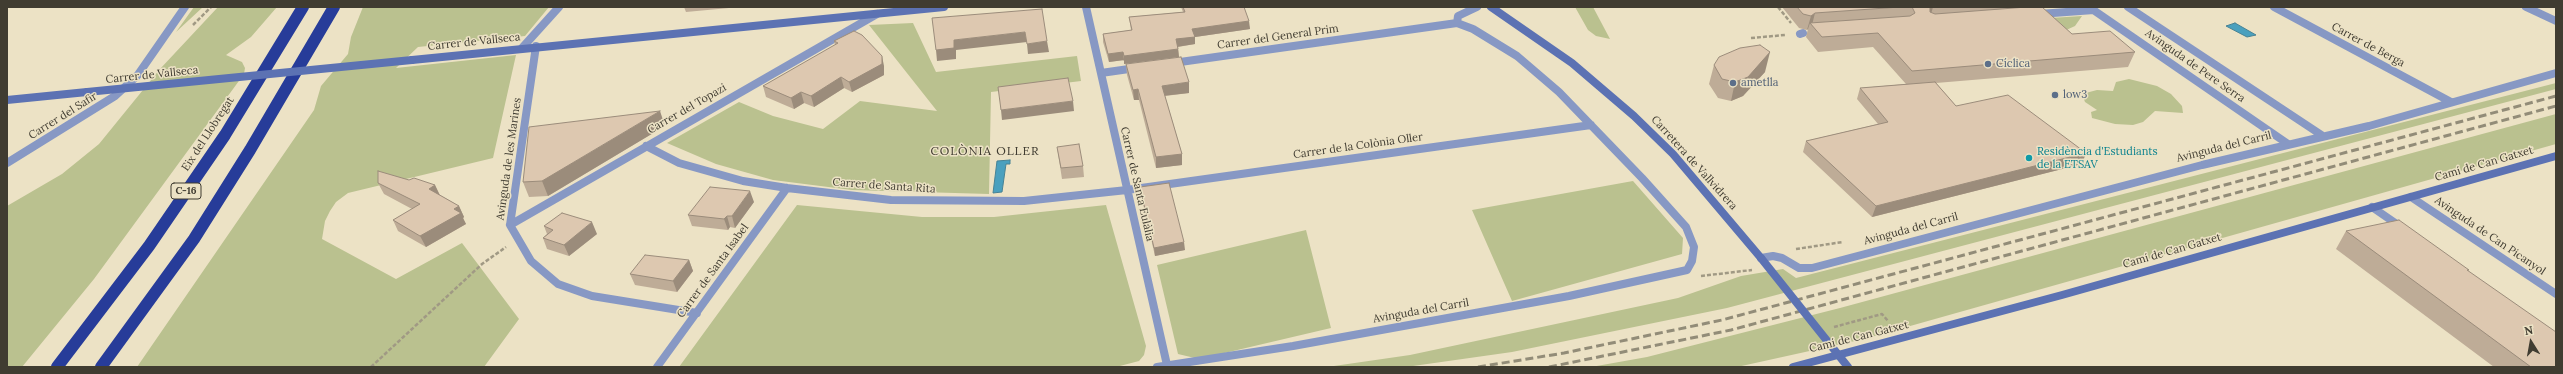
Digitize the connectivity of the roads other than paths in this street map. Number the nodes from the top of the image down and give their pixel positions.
1 (185, 7) edge
2 (303, 7) edge
3 (334, 7) edge
4 (559, 7) edge
5 (944, 7) edge
6 (1086, 7) edge
7 (1477, 7) edge
8 (1491, 7) edge
9 (2128, 7) edge
10 (2274, 7) edge
11 (2526, 7) edge
12 (2092, 9) edge
13 (876, 14) junction
14 (2030, 15) edge
15 (2556, 21) edge
16 (1457, 22) junction
17 (536, 46) junction
18 (522, 48) junction
19 (1164, 64) edge
20 (1141, 67) edge
21 (1101, 73) junction
22 (2556, 73) edge
23 (7, 100) edge
24 (2451, 102) junction
25 (1591, 124) junction
26 (2322, 136) junction
27 (2288, 144) junction
28 (646, 146) junction
29 (2556, 156) edge
30 (7, 162) edge
31 (787, 188) junction
32 (1127, 190) junction
33 (2411, 197) junction
34 (2372, 207) junction
35 (510, 225) junction
36 (2408, 232) edge
37 (1760, 258) junction
38 (2556, 294) edge
39 (697, 313) junction
40 (1162, 366) edge
41 (57, 367) edge
42 (101, 367) edge
43 (657, 367) edge
44 (1793, 367) edge
45 (1848, 367) edge

1 - 30 street, Carrer del Safir
2 - 41 highway, Eix del Llobregat / C-16
3 - 42 highway, C-16
4 - 18 street
5 - 13 street, Carrer de Vallseca
6 - 21 street, Carrer de Santa Eulàlia
7 - 16 street
8 - 37 street, Carretera de Vallvidrera
9 - 26 street, Avinguda de Pere Serra
10 - 24 street, Carrer de Berga
11 - 15 street
12 - 14 street
12 - 27 street, Avinguda de Pere Serra
13 - 17 street, Carrer de Vallseca
13 - 28 street, Carrer del Topazi
16 - 19 street, Carrer del General Prim
16 - 25 street
17 - 18 street, Carrer de Vallseca
17 - 35 street, Avinguda de les Marines
18 - 23 street, Carrer de Vallseca, bridge
20 - 21 street
21 - 32 street, Carrer de Santa Eulàlia
22 - 24 street, Avinguda del Carril
24 - 26 street, Avinguda del Carril
25 - 32 street, Carrer de la Colònia Oller
25 - 40 street, Avinguda del Carril
26 - 27 street, Avinguda del Carril
27 - 37 street, Avinguda del Carril
28 - 31 street, Carrer de Santa Rita
28 - 35 street, Carrer del Topazi
29 - 33 street, Camí de Can Gatxet
31 - 32 street, Carrer de Santa Rita
31 - 39 street, Carrer de Santa Isabel
32 - 40 street, Carrer de Santa Eulàlia
33 - 34 street, Camí de Can Gatxet
33 - 38 street, Avinguda de Can Picanyol
34 - 36 street
34 - 44 street, Camí de Can Gatxet
35 - 39 street, Avinguda de les Marines
37 - 45 street, Carretera de Vallvidrera, bridge
39 - 43 street, Carrer de Santa Isabel

